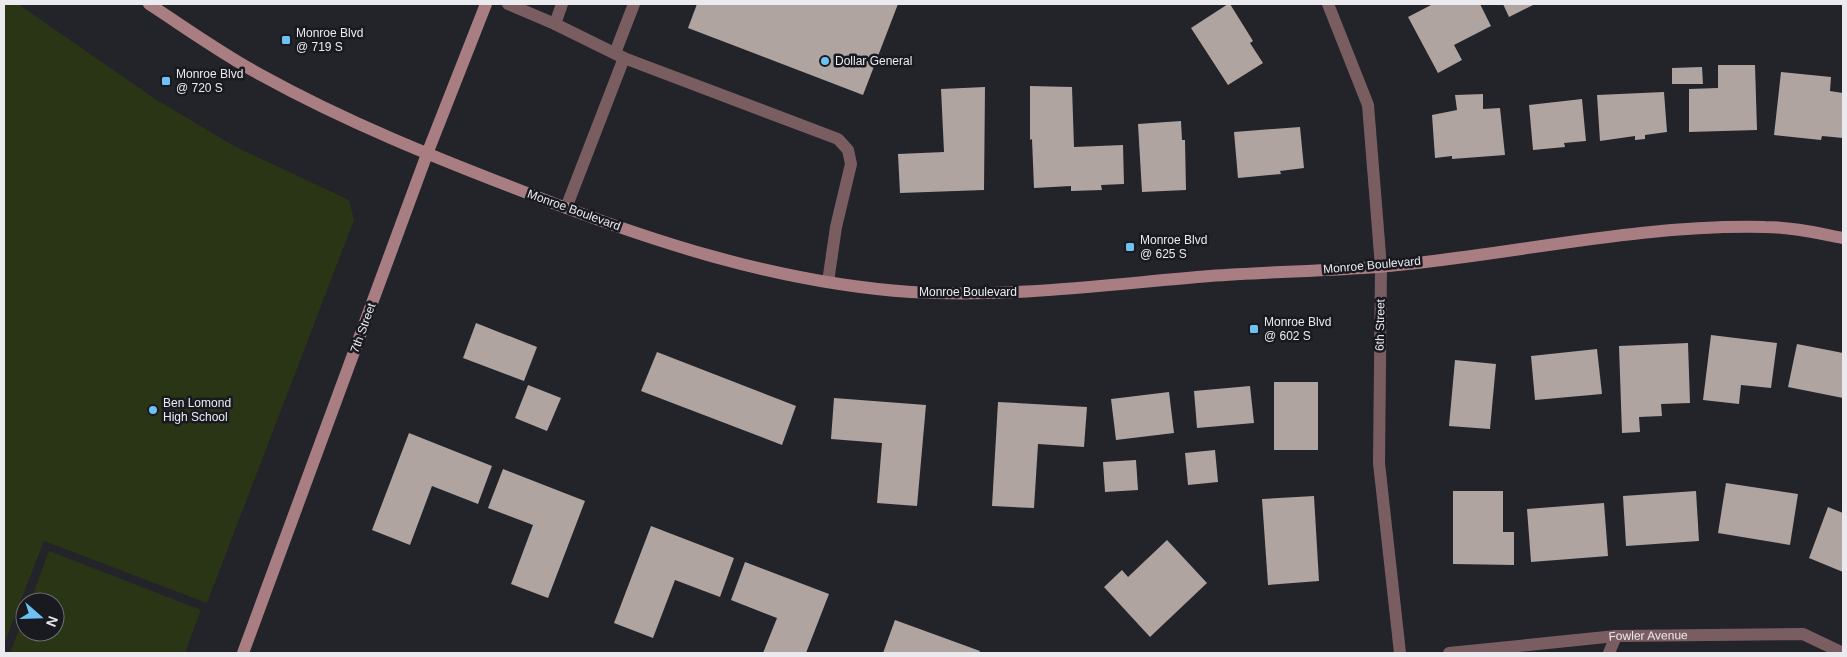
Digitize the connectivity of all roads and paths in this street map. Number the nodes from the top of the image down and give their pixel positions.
1 (149, 4) edge
2 (486, 4) edge
3 (508, 4) edge
4 (562, 4) edge
5 (634, 4) edge
6 (1328, 4) edge
7 (555, 24) junction
8 (619, 56) junction
9 (427, 154) junction
10 (566, 208) junction
11 (1843, 238) edge
12 (1381, 267) junction
13 (828, 282) junction
14 (1616, 636) junction
15 (243, 653) edge
16 (1400, 653) edge
17 (1449, 653) edge
18 (1609, 653) edge
19 (1843, 653) edge

1 - 9 main road, Monroe Boulevard
2 - 9 main road, 7th Street
3 - 7 street
4 - 7 street
5 - 8 street
6 - 12 street, 6th Street
7 - 8 street
8 - 10 street
8 - 13 street
9 - 10 main road, Monroe Boulevard
9 - 15 main road, 7th Street
10 - 13 main road, Monroe Boulevard
11 - 12 main road, Monroe Boulevard
12 - 13 main road, Monroe Boulevard
12 - 16 street, 6th Street
14 - 17 street, Fowler Avenue
14 - 18 street
14 - 19 street, Fowler Avenue

